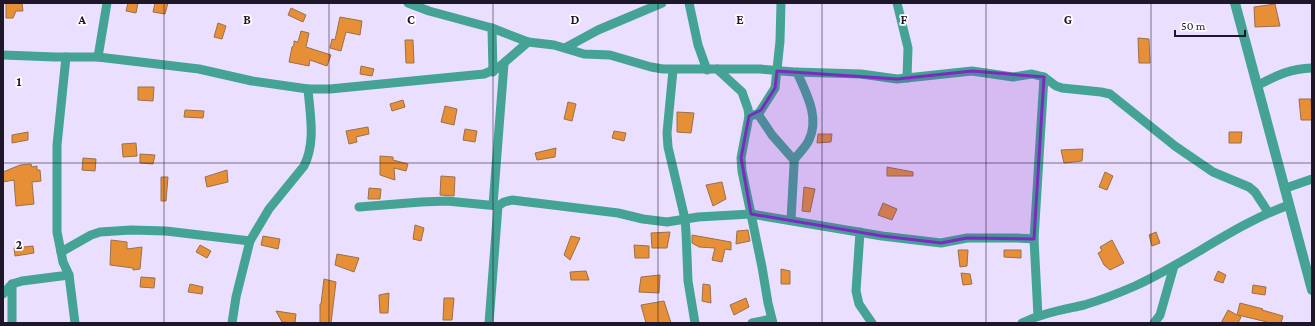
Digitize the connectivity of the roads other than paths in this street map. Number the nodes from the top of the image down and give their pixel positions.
1 (107, 3) edge
2 (408, 3) edge
3 (662, 3) edge
4 (689, 3) edge
5 (781, 3) edge
6 (897, 3) edge
7 (1235, 3) edge
8 (422, 5) edge
9 (492, 28) junction
10 (528, 42) junction
11 (565, 48) junction
12 (3, 55) edge
13 (66, 57) junction
14 (98, 57) junction
15 (504, 64) junction
16 (1312, 68) edge
17 (717, 69) junction
18 (673, 70) junction
19 (707, 70) junction
20 (777, 71) junction
21 (493, 72) junction
22 (798, 72) junction
23 (1044, 77) junction
24 (908, 78) junction
25 (1258, 86) junction
26 (308, 89) junction
27 (754, 115) junction
28 (794, 160) junction
29 (1312, 179) edge
30 (1286, 188) junction
31 (1289, 205) junction
32 (496, 206) junction
33 (359, 207) dead end
34 (1268, 212) junction
35 (751, 214) junction
36 (684, 219) junction
37 (791, 220) junction
38 (860, 232) junction
39 (1034, 239) junction
40 (250, 242) junction
41 (61, 252) junction
42 (1174, 266) junction
43 (69, 275) junction
44 (12, 284) junction
45 (1312, 290) edge
46 (3, 294) edge
47 (1038, 316) junction
48 (772, 321) edge
49 (12, 323) edge
50 (76, 323) edge
51 (232, 323) edge
52 (489, 323) edge
53 (695, 323) edge
54 (752, 323) edge
55 (872, 323) edge
56 (1022, 323) edge
57 (1154, 323) edge

1 - 14 street
2 - 8 street
3 - 11 street
4 - 19 street
5 - 20 street
6 - 24 street
7 - 25 street
8 - 9 street
9 - 10 street
9 - 21 street
10 - 11 street
10 - 15 street
11 - 18 street
12 - 13 street
13 - 14 street
13 - 41 street
14 - 26 street
15 - 21 street
15 - 32 street
16 - 25 street
17 - 19 street
17 - 20 street
17 - 27 street
18 - 19 street
18 - 36 street
20 - 22 street
20 - 27 street
21 - 26 street
22 - 24 street
22 - 28 street
23 - 24 street
23 - 34 street
23 - 39 street
25 - 30 street
26 - 40 street
27 - 28 street
27 - 35 street
28 - 37 street
29 - 30 street
30 - 31 street
31 - 34 street
31 - 45 street
32 - 33 street
32 - 36 street
32 - 52 street
34 - 42 street
35 - 36 street
35 - 37 street
35 - 48 street
36 - 53 street
37 - 38 street
38 - 39 street
38 - 55 street
39 - 47 street
40 - 41 street
40 - 51 street
41 - 43 street
42 - 47 street
42 - 57 street
43 - 44 street
43 - 50 street
44 - 46 street
44 - 49 street
47 - 56 street
48 - 54 street

